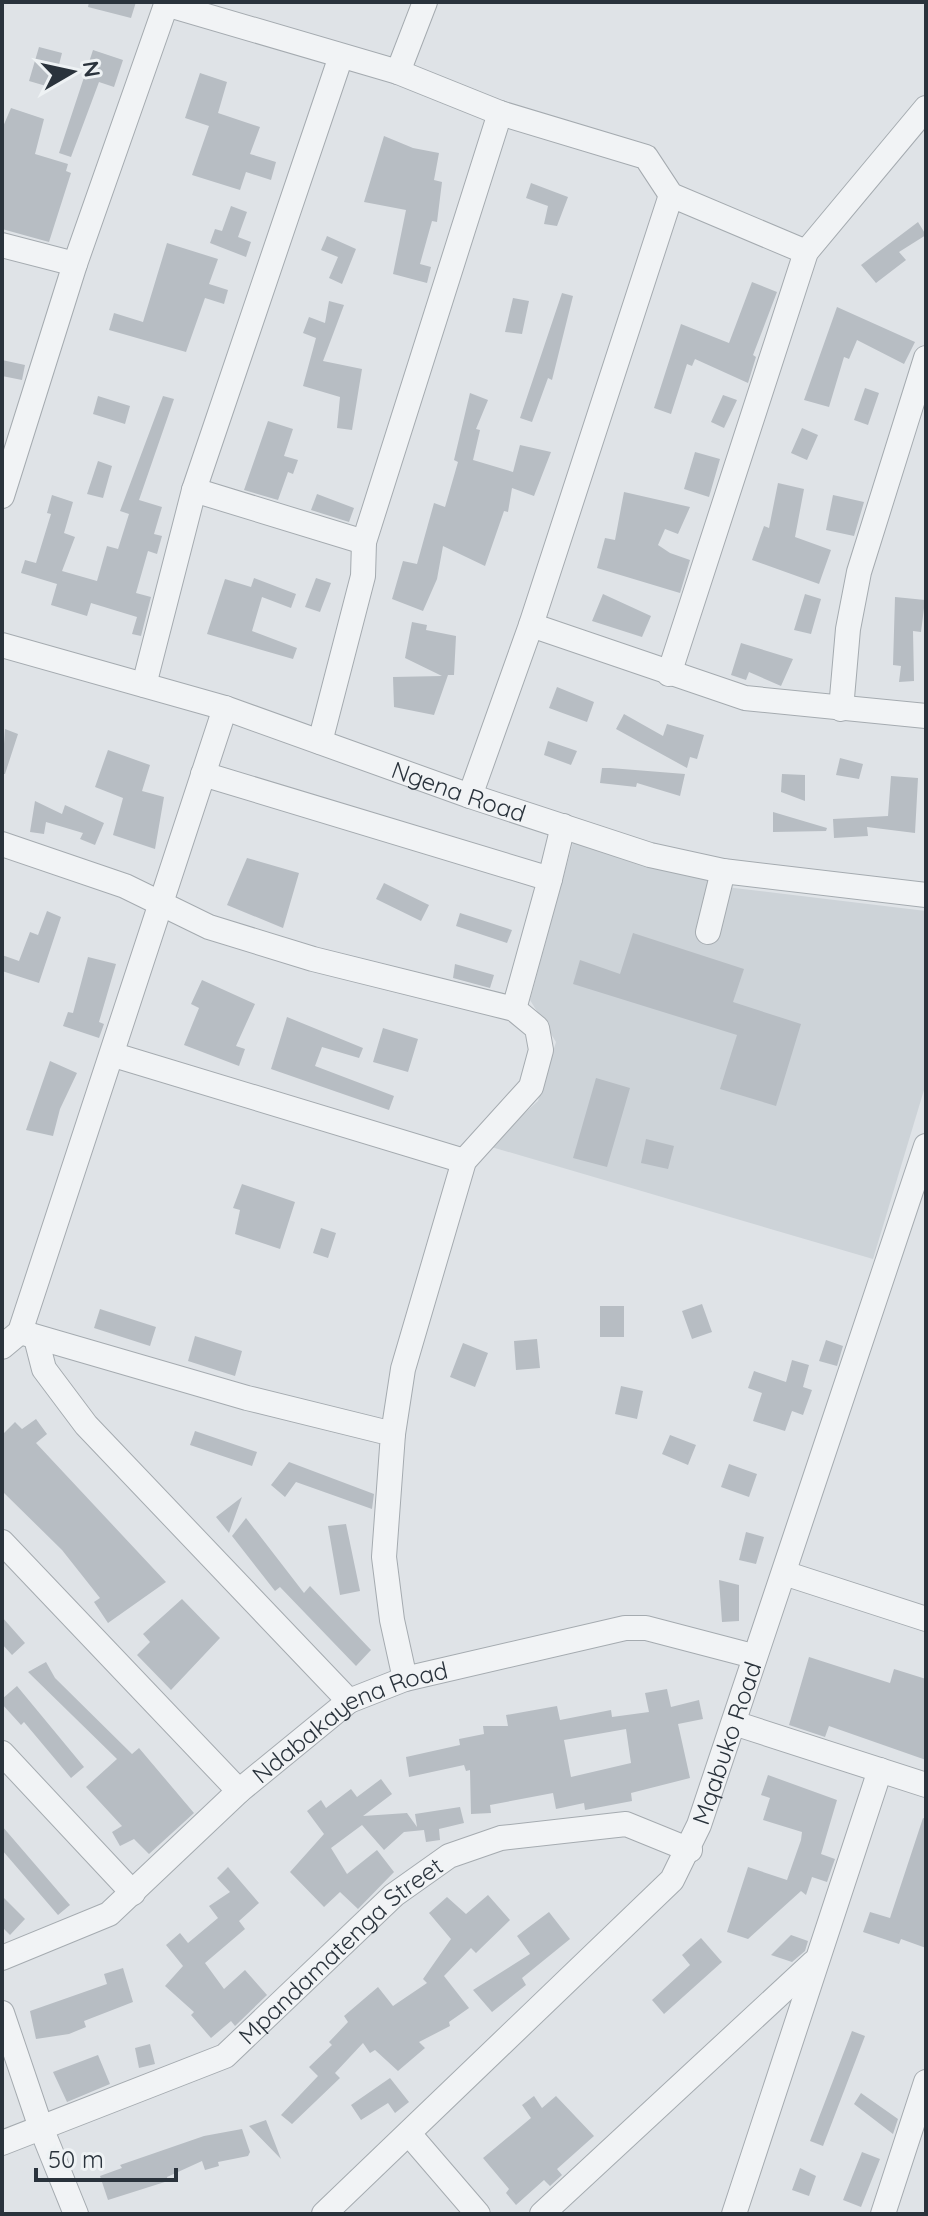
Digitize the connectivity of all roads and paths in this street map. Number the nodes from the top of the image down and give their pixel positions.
1 (425, 2) edge
2 (168, 4) edge
3 (341, 56) junction
4 (398, 72) junction
5 (926, 108) edge
6 (500, 113) junction
7 (671, 195) junction
8 (2, 245) edge
9 (806, 252) junction
10 (75, 264) junction
11 (926, 358) edge
12 (194, 490) junction
13 (2, 496) edge
14 (364, 542) junction
15 (531, 625) junction
16 (2, 645) edge
17 (669, 674) junction
18 (144, 685) junction
19 (225, 708) junction
20 (841, 709) junction
21 (926, 716) edge
22 (320, 742) junction
23 (203, 774) junction
24 (470, 796) junction
25 (563, 826) junction
26 (2, 844) edge
27 (723, 871) junction
28 (550, 879) junction
29 (926, 895) edge
30 (159, 905) junction
31 (708, 932) dead end
32 (514, 1009) junction
33 (114, 1055) junction
34 (926, 1146) edge
35 (464, 1161) junction
36 (19, 1339) edge
37 (393, 1434) junction
38 (2, 1542) edge
39 (784, 1573) junction
40 (926, 1619) edge
41 (753, 1656) junction
42 (405, 1679) junction
43 (349, 1701) junction
44 (734, 1723) junction
45 (2, 1753) edge
46 (880, 1770) junction
47 (926, 1785) edge
48 (239, 1791) junction
49 (690, 1850) junction
50 (133, 1893) junction
51 (2, 1958) edge
52 (814, 1962) junction
53 (2, 2013) edge
54 (926, 2082) edge
55 (40, 2125) junction
56 (410, 2135) junction
57 (2, 2143) edge
58 (76, 2214) edge
59 (324, 2214) edge
60 (478, 2214) edge
61 (542, 2214) edge
62 (734, 2214) edge
63 (883, 2214) edge

1 - 4 street
2 - 3 street
2 - 10 street
3 - 4 street
3 - 12 street
4 - 6 street
5 - 9 street
6 - 7 street
6 - 14 street
7 - 9 street
7 - 15 street
8 - 10 street
9 - 17 street
10 - 13 street
11 - 20 street
12 - 14 street
12 - 18 street
14 - 22 street
15 - 17 street
15 - 24 street
16 - 18 street, Ngena Road
17 - 20 street
18 - 19 street, Ngena Road
19 - 22 street, Ngena Road
19 - 23 street
20 - 21 street
22 - 24 street, Ngena Road
23 - 28 street
23 - 30 street
24 - 25 street, Ngena Road
25 - 27 street, Ngena Road
25 - 28 street
26 - 30 street
27 - 29 street, Ngena Road
27 - 31 street
28 - 32 street
30 - 32 street
30 - 33 street
32 - 35 street
33 - 35 street
33 - 36 street
34 - 39 street, Mqabuko Road
35 - 37 street
36 - 37 street
36 - 43 street
37 - 42 street
38 - 48 street
39 - 40 street
39 - 41 street, Mqabuko Road
41 - 42 street, Ndabakayena Road
41 - 44 street, Mqabuko Road
42 - 43 street, Ndabakayena Road
43 - 48 street, Ndabakayena Road
44 - 46 street
44 - 49 street, Mqabuko Road
45 - 50 street
46 - 47 street
46 - 52 street
48 - 50 street, Ndabakayena Road
49 - 55 street, Mpandamatenga Street
49 - 56 street, Mqabuko Road
50 - 51 street, Ndabakayena Road
52 - 61 street
52 - 62 street
53 - 55 street
54 - 63 street
55 - 57 street, Mpandamatenga Street
55 - 58 street
56 - 59 street, Mqabuko Road
56 - 60 street

